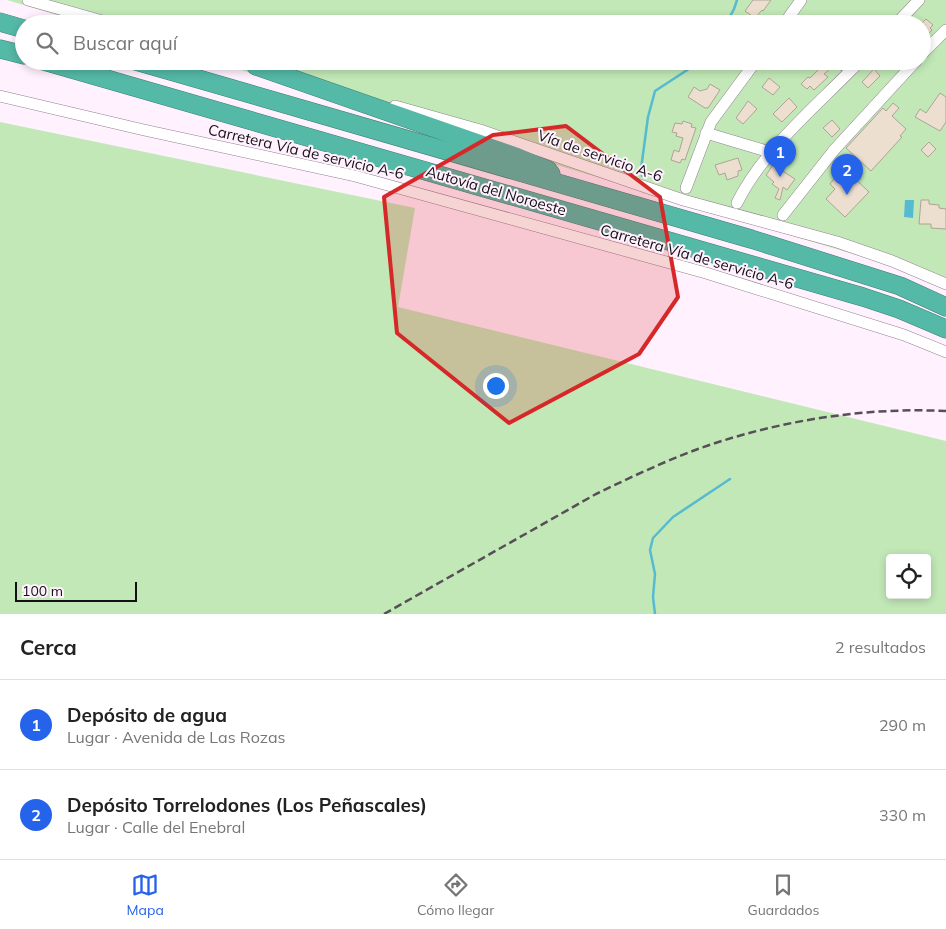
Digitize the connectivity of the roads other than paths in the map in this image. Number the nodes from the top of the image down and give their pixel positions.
1 (28, 0) edge
2 (801, 0) edge
3 (919, 0) edge
4 (81, 15) edge
5 (790, 15) edge
6 (905, 15) edge
7 (0, 22) edge
8 (15, 26) edge
9 (946, 30) edge
10 (931, 45) edge
11 (0, 49) edge
12 (15, 53) edge
13 (75, 70) edge
14 (167, 70) edge
15 (266, 70) edge
16 (270, 70) edge
17 (749, 70) edge
18 (852, 70) edge
19 (908, 70) edge
20 (0, 96) edge
21 (706, 133) junction
22 (770, 152) junction
23 (557, 183) junction
24 (686, 188) dead end
25 (736, 203) dead end
26 (783, 215) dead end
27 (946, 284) edge
28 (946, 307) edge
29 (946, 329) edge
30 (946, 352) edge

1 - 4 street
2 - 5 street
3 - 6 street
7 - 8 highway
9 - 10 street
11 - 12 highway
13 - 29 highway, Autovía del Noroeste
14 - 23 highway, Autovía del Noroeste
15 - 23 highway
16 - 27 street, Vía de servicio A-6
17 - 21 street
18 - 22 street
19 - 26 street
20 - 30 street, Carretera Vía de servicio A-6
21 - 22 street
21 - 24 street
22 - 25 street
23 - 28 highway, Autovía del Noroeste

